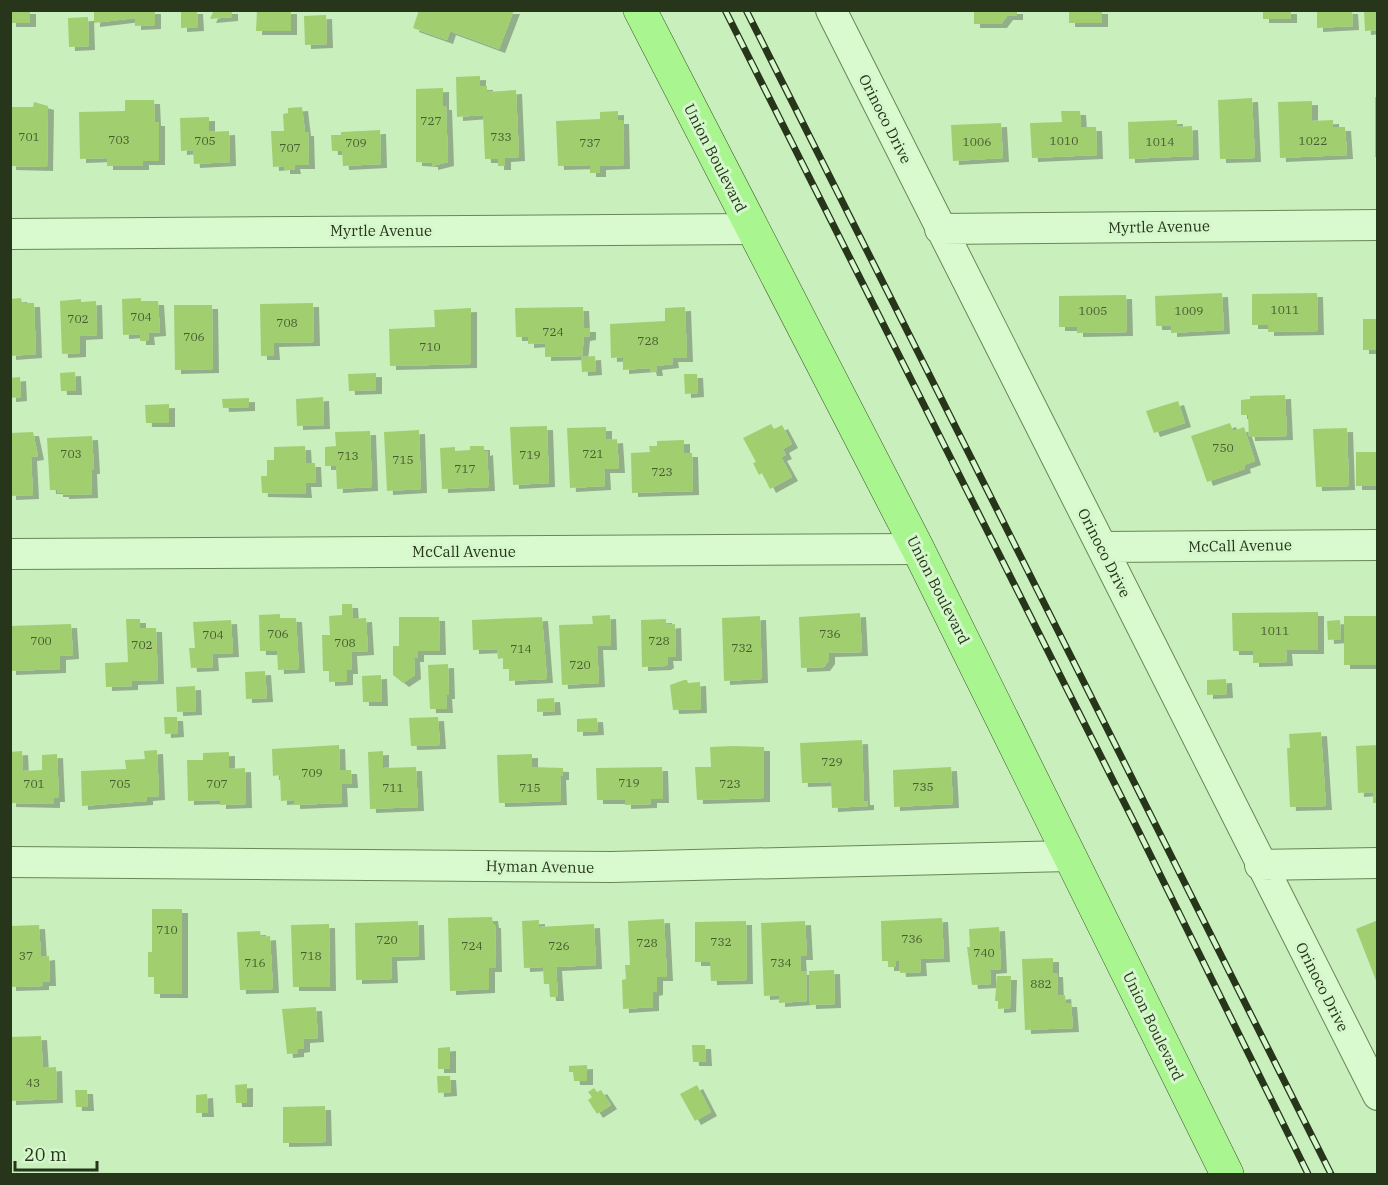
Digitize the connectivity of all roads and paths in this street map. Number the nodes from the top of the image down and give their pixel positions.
1 (640, 10) edge
2 (831, 10) edge
3 (1377, 225) edge
4 (752, 229) junction
5 (940, 229) junction
6 (10, 234) edge
7 (1377, 544) edge
8 (1102, 547) junction
9 (918, 549) junction
10 (10, 554) edge
11 (1070, 856) junction
12 (10, 862) edge
13 (1377, 863) edge
14 (1260, 865) junction
15 (1377, 1095) edge
16 (1227, 1174) edge

1 - 4 main road, Union Boulevard
2 - 5 street, Orinoco Drive
3 - 5 street, Myrtle Avenue
4 - 6 street, Myrtle Avenue
4 - 9 main road, Union Boulevard
5 - 8 street, Orinoco Drive
7 - 8 street, McCall Avenue
8 - 14 street, Orinoco Drive
9 - 10 street, McCall Avenue
9 - 11 main road, Union Boulevard
11 - 12 street, Hyman Avenue
11 - 16 main road, Union Boulevard
13 - 14 street
14 - 15 street, Orinoco Drive

